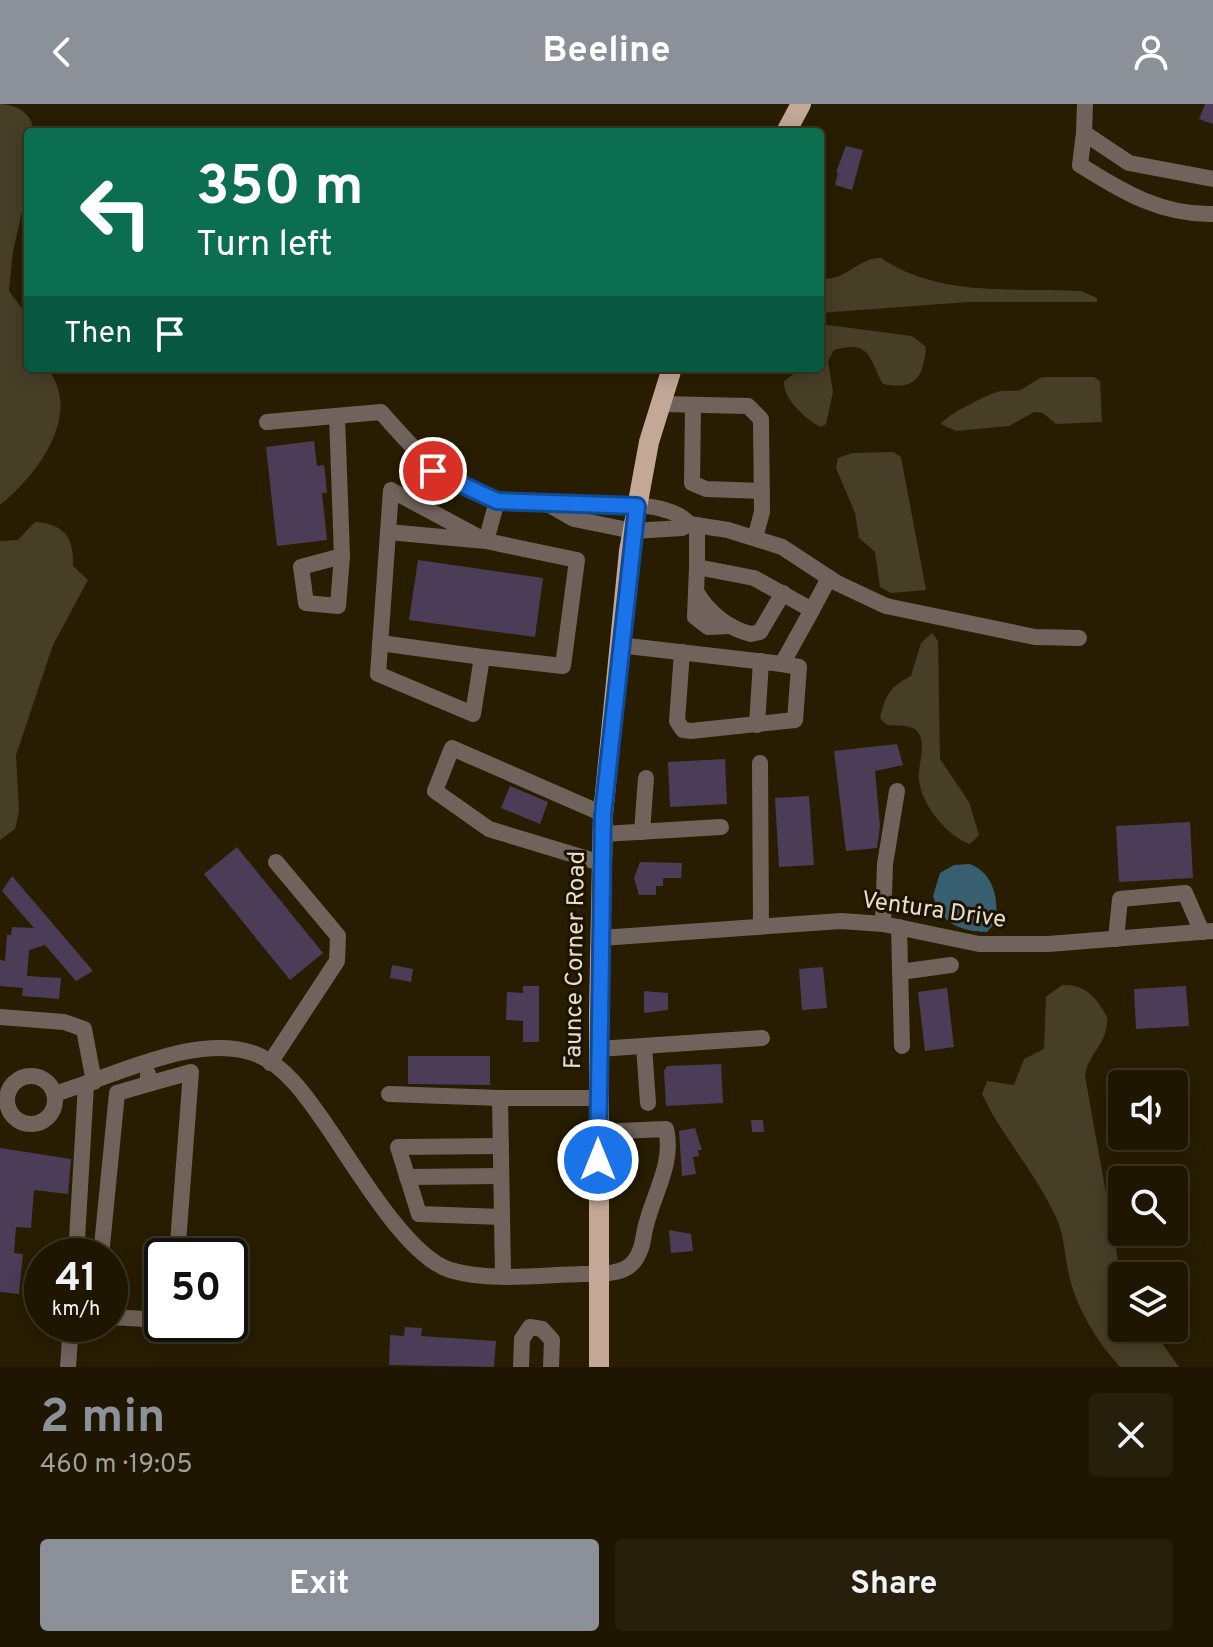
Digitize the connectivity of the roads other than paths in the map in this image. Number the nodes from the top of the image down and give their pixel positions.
1 (801, 104) edge
2 (1085, 104) edge
3 (788, 128) edge
4 (1084, 133) junction
5 (1213, 179) edge
6 (1213, 214) edge
7 (671, 372) edge
8 (661, 404) junction
9 (693, 405) junction
10 (337, 416) junction
11 (267, 422) dead end
12 (762, 491) junction
13 (497, 501) junction
14 (548, 504) junction
15 (637, 506) junction
16 (693, 525) junction
17 (633, 531) junction
18 (388, 532) junction
19 (755, 538) junction
20 (486, 541) junction
21 (342, 556) dead end
22 (697, 567) junction
23 (829, 578) junction
24 (783, 593) junction
25 (812, 610) junction
26 (1079, 638) dead end
27 (380, 643) junction
28 (619, 645) junction
29 (682, 652) junction
30 (482, 657) junction
31 (761, 661) junction
32 (782, 664) junction
33 (757, 725) junction
34 (760, 763) dead end
35 (646, 778) dead end
36 (897, 791) dead end
37 (603, 824) junction
38 (721, 827) dead end
39 (642, 832) junction
40 (276, 862) dead end
41 (601, 863) junction
42 (761, 925) junction
43 (891, 925) junction
44 (1207, 931) edge
45 (601, 938) junction
46 (1116, 939) junction
47 (951, 965) dead end
48 (900, 972) junction
49 (0, 1017) edge
50 (762, 1038) dead end
51 (644, 1046) junction
52 (902, 1046) dead end
53 (598, 1049) junction
54 (270, 1063) junction
55 (148, 1064) junction
56 (90, 1083) junction
57 (148, 1084) junction
58 (54, 1094) dead end
59 (389, 1094) dead end
60 (500, 1098) junction
61 (598, 1098) junction
62 (648, 1103) dead end
63 (598, 1132) junction
64 (501, 1146) junction
65 (501, 1176) junction
66 (407, 1177) junction
67 (502, 1217) junction
68 (77, 1238) edge
69 (103, 1238) edge
70 (178, 1238) edge
71 (598, 1274) junction
72 (503, 1275) junction
73 (70, 1342) edge
74 (68, 1367) edge
75 (521, 1367) edge
76 (551, 1367) edge
77 (599, 1367) edge

1 - 3 main road
2 - 4 street
4 - 5 street
4 - 6 street
7 - 8 main road, Faunce Corner Road
8 - 9 street
8 - 15 main road, Faunce Corner Road
9 - 12 street
9 - 12 street
10 - 11 street
10 - 13 street
10 - 21 street
12 - 19 street
13 - 14 street
13 - 20 street
14 - 15 street
14 - 17 street
15 - 16 street
15 - 17 main road, Faunce Corner Road
16 - 17 street
16 - 19 street
16 - 22 street
17 - 28 main road, Faunce Corner Road
18 - 20 street
18 - 20 street
18 - 27 street
19 - 23 street
20 - 30 street
22 - 24 street
22 - 24 street
23 - 25 street
23 - 26 street
24 - 25 street
25 - 32 street
27 - 30 street
27 - 30 street
28 - 29 street
28 - 37 main road, Faunce Corner Road
29 - 31 street
29 - 33 street
31 - 32 street
31 - 33 street
32 - 33 street
34 - 42 street
35 - 39 street
36 - 43 street
37 - 39 street
37 - 41 main road, Faunce Corner Road
37 - 41 street
38 - 39 street
40 - 54 street
41 - 45 main road, Faunce Corner Road
42 - 43 street, Ventura Drive
42 - 45 street, Ventura Drive
43 - 46 street, Ventura Drive
43 - 48 street
44 - 46 street, Ventura Drive
44 - 46 street
45 - 53 main road, Faunce Corner Road
47 - 48 street
48 - 52 street
49 - 56 street
50 - 51 street
51 - 53 street
51 - 62 street
53 - 61 main road, Faunce Corner Road
54 - 55 street
54 - 72 street
55 - 56 street
55 - 57 street
56 - 58 street
56 - 68 street
57 - 69 street
57 - 70 street
59 - 60 street
60 - 61 street
60 - 64 street
61 - 63 main road, Faunce Corner Road
63 - 71 main road, Faunce Corner Road
63 - 71 street
64 - 65 street
64 - 66 street
65 - 66 street
65 - 67 street
66 - 67 street
67 - 72 street
71 - 72 street
71 - 77 main road, Faunce Corner Road
73 - 74 street
75 - 76 street

